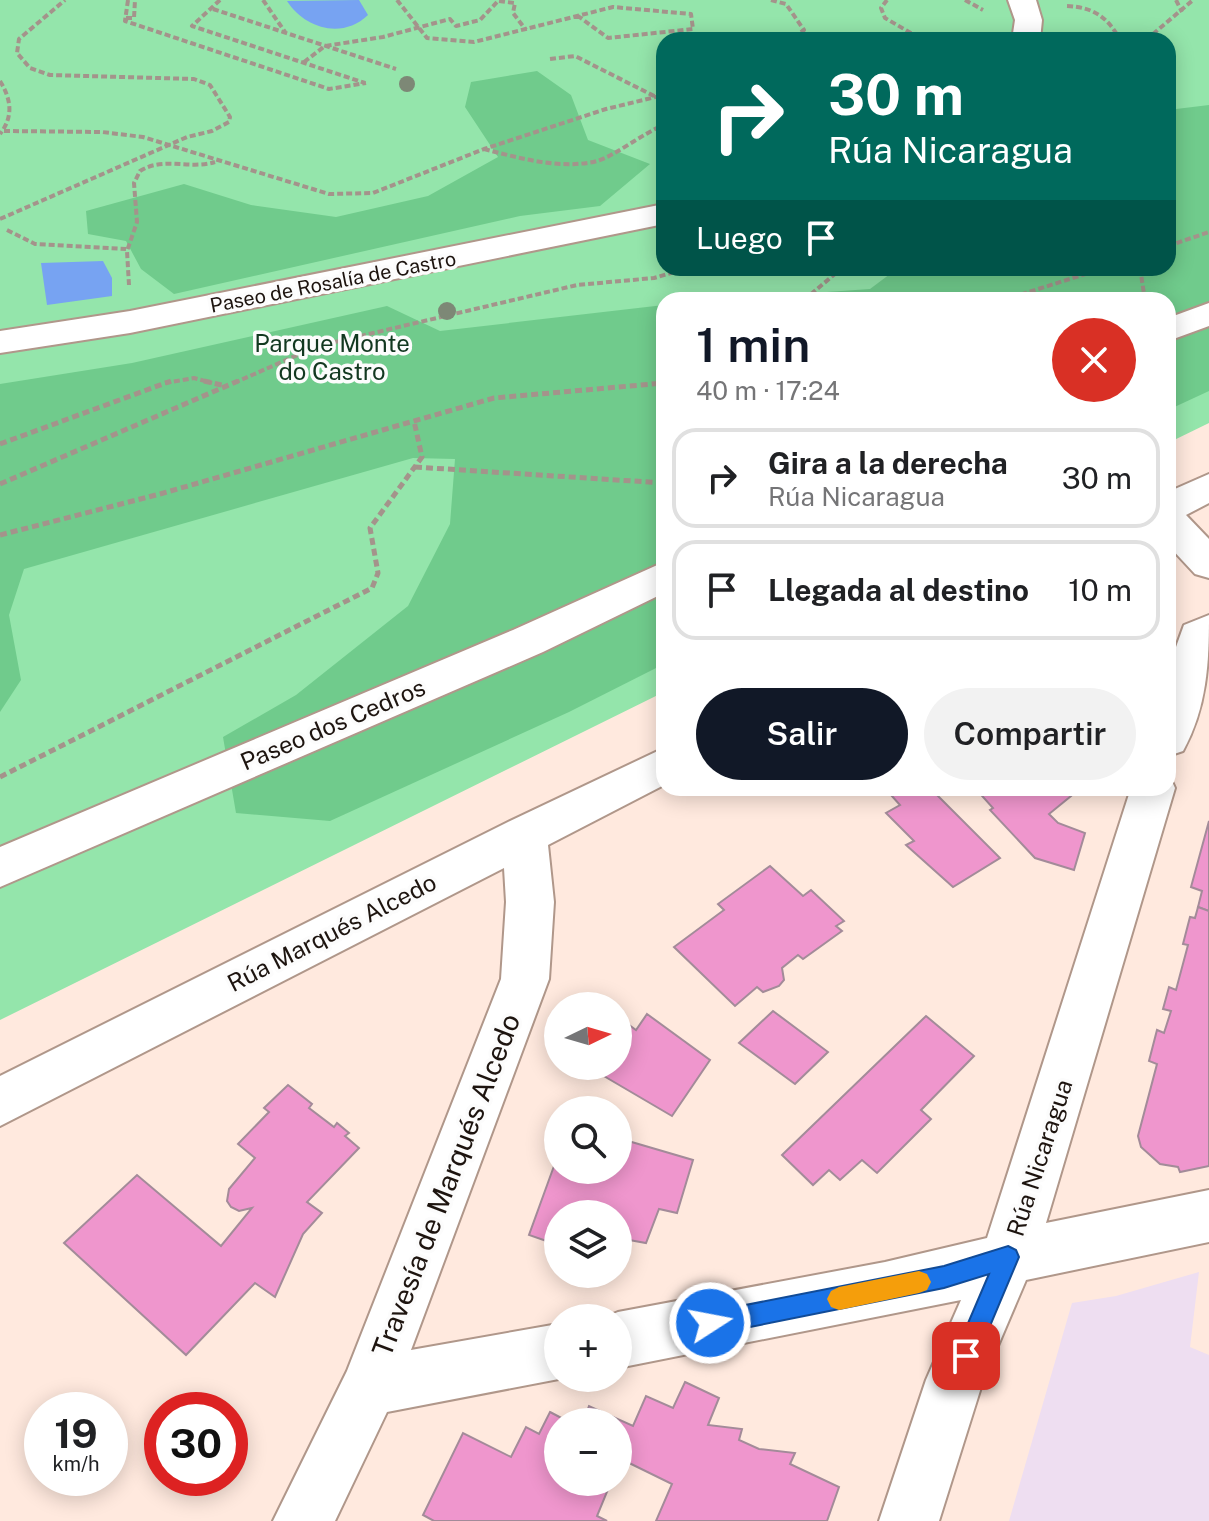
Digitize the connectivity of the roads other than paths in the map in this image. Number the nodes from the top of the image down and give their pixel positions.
1 (1022, 0) edge
2 (1029, 32) edge
3 (656, 216) edge
4 (1209, 314) edge
5 (1176, 327) edge
6 (0, 342) edge
7 (1209, 487) edge
8 (1176, 504) edge
9 (1176, 529) edge
10 (1209, 564) edge
11 (656, 580) edge
12 (1209, 630) edge
13 (1176, 712) edge
14 (656, 769) edge
15 (1151, 796) edge
16 (524, 835) junction
17 (0, 868) edge
18 (0, 1102) edge
19 (1209, 1216) edge
20 (1008, 1257) junction
21 (632, 1337) edge
22 (544, 1355) edge
23 (369, 1387) junction
24 (303, 1521) edge
25 (909, 1521) edge

1 - 2 street
3 - 6 street, Paseo de Rosalía de Castro
4 - 5 street
7 - 8 street
9 - 10 street
11 - 17 street, Paseo dos Cedros
12 - 13 street
14 - 16 street, Rúa Marqués Alcedo
15 - 20 street, Rúa Nicaragua
16 - 18 street, Rúa Marqués Alcedo
16 - 23 street, Travesía de Marqués Alcedo
19 - 20 street
20 - 21 street
20 - 25 street, Rúa Nicaragua
22 - 23 street
23 - 24 street, Travesía de Marqués Alcedo

